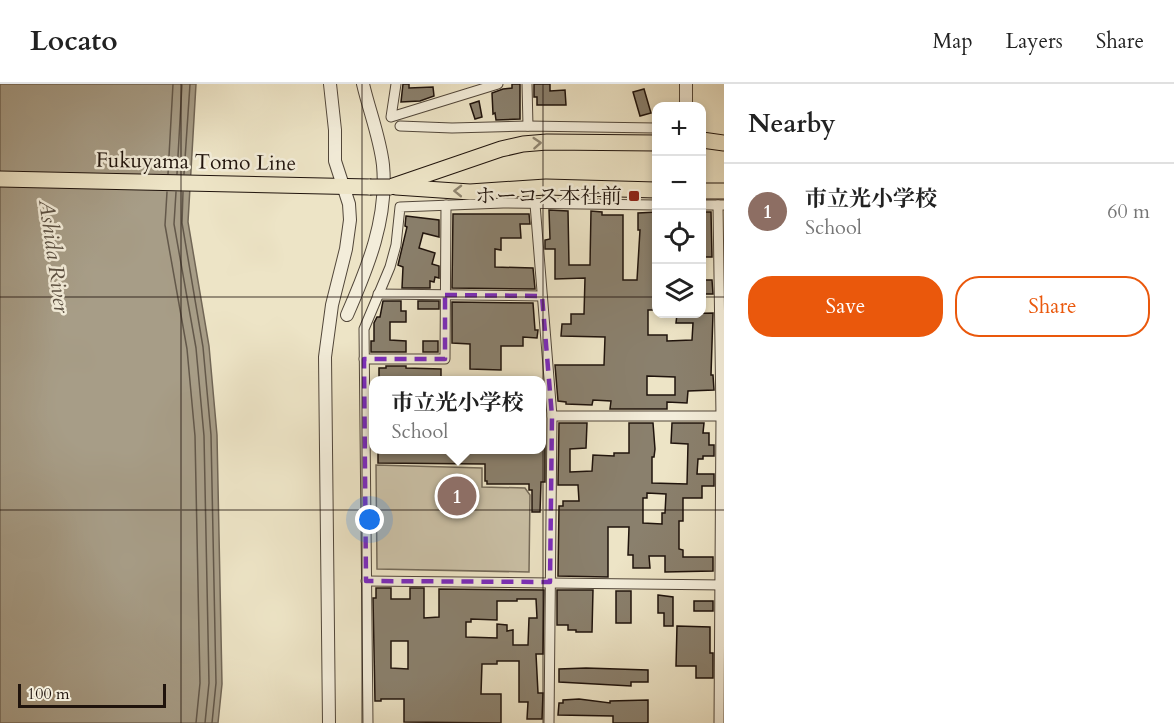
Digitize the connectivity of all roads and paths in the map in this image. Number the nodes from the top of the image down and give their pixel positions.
1 (330, 84) edge
2 (363, 84) edge
3 (396, 84) edge
4 (498, 84) edge
5 (527, 84) edge
6 (686, 84) edge
7 (686, 102) edge
8 (400, 126) dead end
9 (528, 126) junction
10 (585, 127) junction
11 (652, 135) edge
12 (652, 136) edge
13 (706, 141) edge
14 (584, 143) junction
15 (724, 143) edge
16 (0, 179) edge
17 (336, 186) junction
18 (390, 187) junction
19 (652, 190) edge
20 (706, 193) edge
21 (722, 200) edge
22 (535, 204) junction
23 (706, 204) edge
24 (446, 205) junction
25 (652, 205) edge
26 (378, 294) junction
27 (446, 295) junction
28 (542, 296) junction
29 (347, 315) dead end
30 (364, 359) junction
31 (552, 416) junction
32 (723, 416) edge
33 (366, 581) junction
34 (550, 582) junction
35 (722, 585) edge
36 (329, 723) edge
37 (368, 723) edge
38 (549, 723) edge
39 (719, 723) edge

1 - 17 street
2 - 29 street
3 - 4 street
5 - 9 street
6 - 7 street
8 - 9 street
9 - 10 street
10 - 11 street
10 - 14 street
12 - 14 main road, Fukuyama Tomo Line
13 - 15 main road
18 -> 14 main road, Fukuyama Tomo Line
16 - 17 main road, Fukuyama Tomo Line
17 - 18 main road, Fukuyama Tomo Line, bridge
17 - 36 street
19 -> 18 main road, Fukuyama Tomo Line
20 - 21 main road
21 - 23 street
21 - 32 street
22 - 24 street
22 - 25 street
22 - 28 street
24 - 26 street
24 - 27 street
26 - 27 street
26 - 30 street
27 - 28 street
27 - 30 street
28 - 31 street
30 - 33 street
31 - 32 street
31 - 34 street
32 - 35 street
33 - 34 street
33 - 37 street
34 - 35 street
34 - 38 street
35 - 39 street

